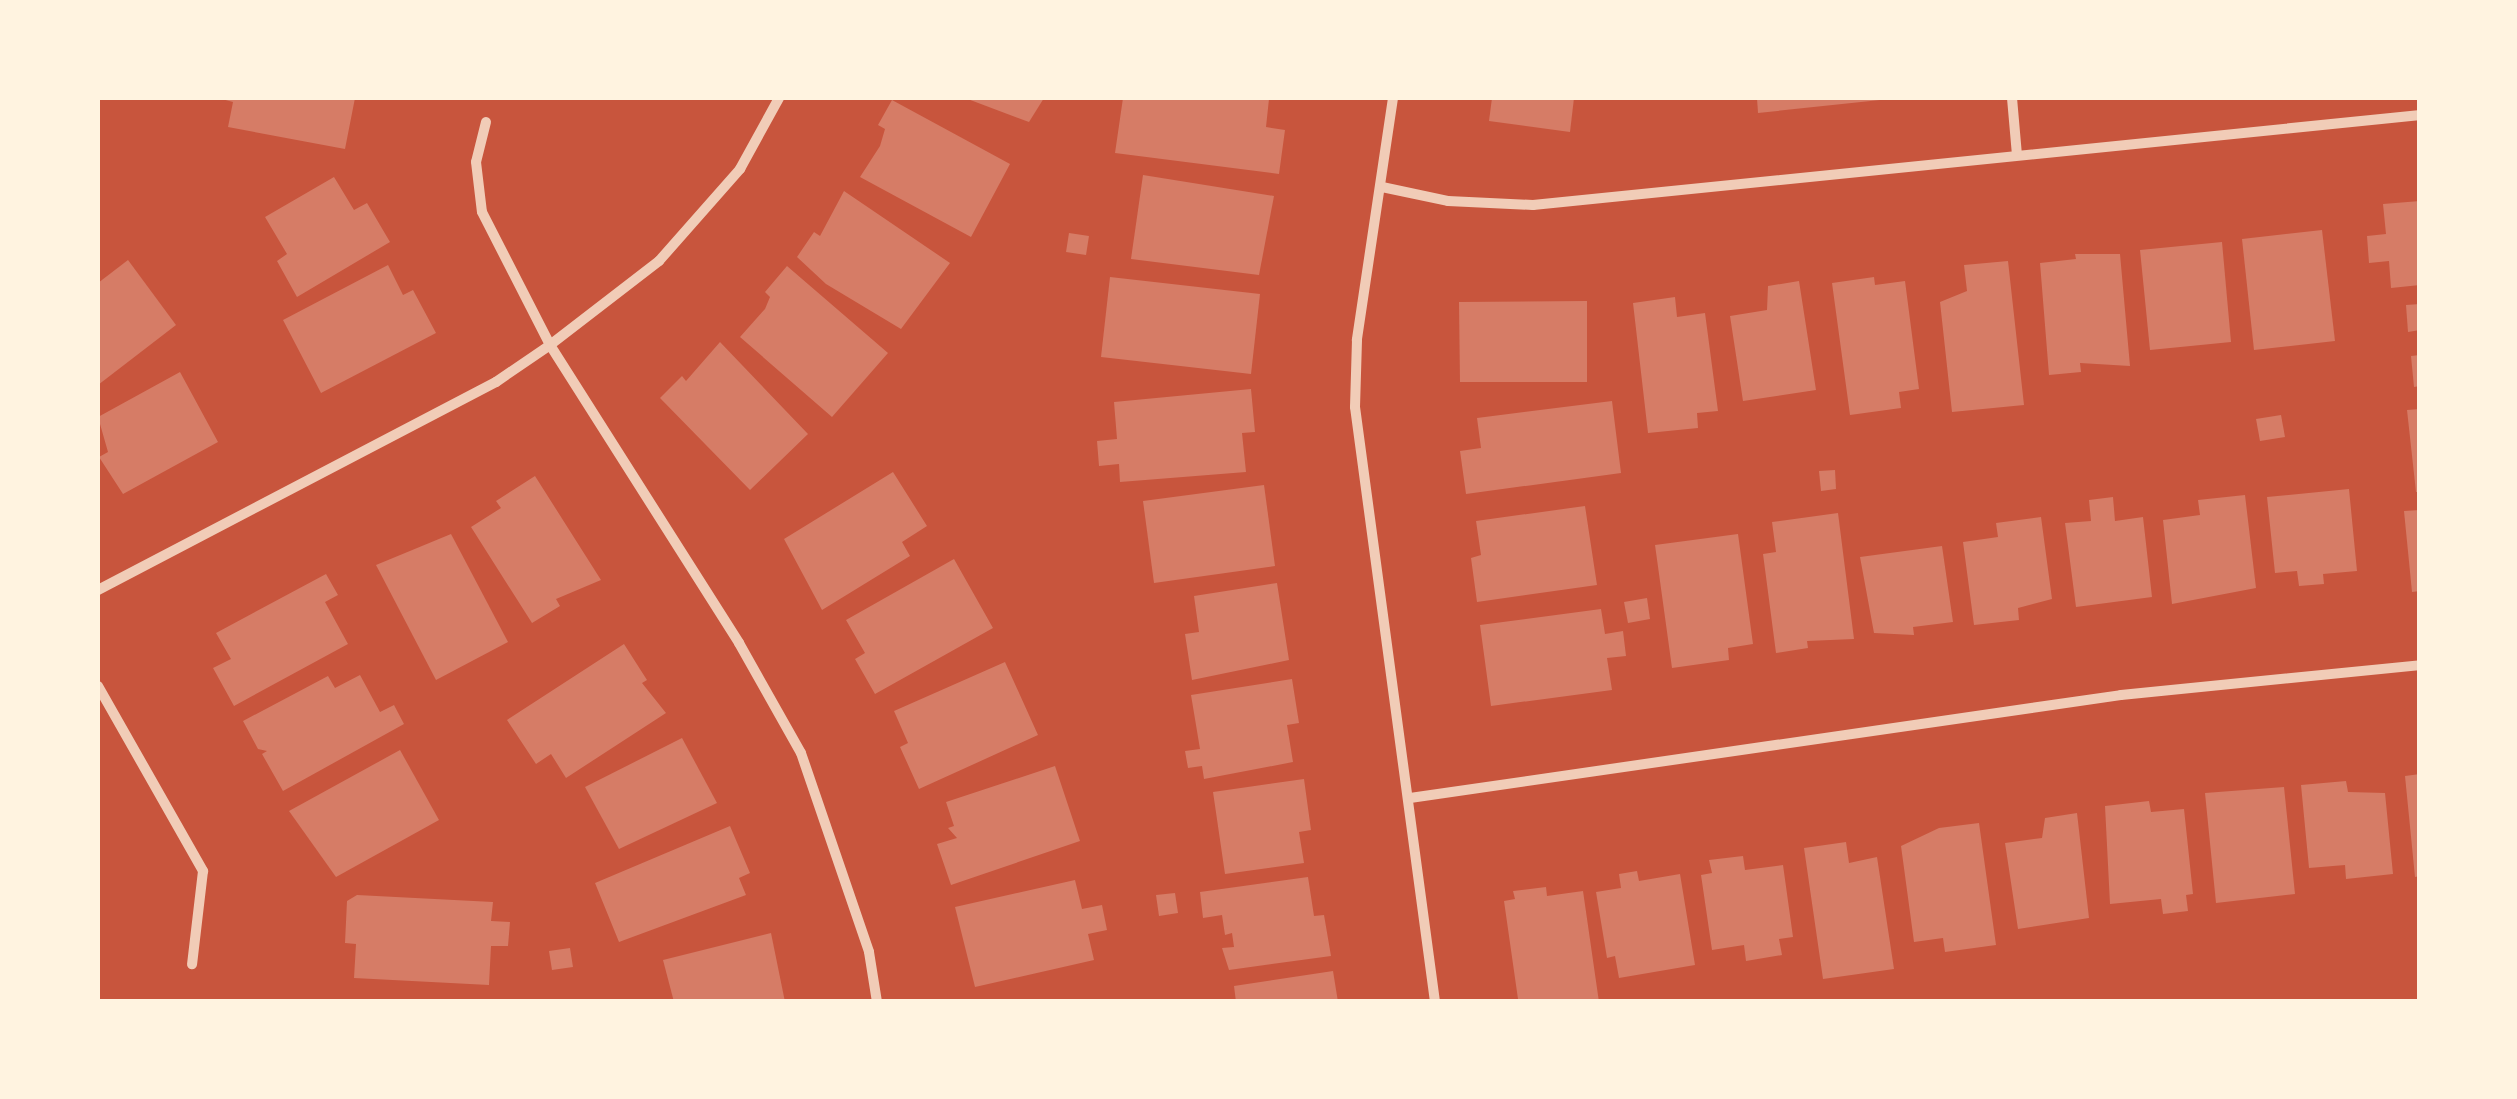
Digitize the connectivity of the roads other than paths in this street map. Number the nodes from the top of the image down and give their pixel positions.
1 (779, 98) edge
2 (1393, 98) edge
3 (2012, 98) edge
4 (2420, 115) edge
5 (486, 122) dead end
6 (2017, 155) junction
7 (1382, 187) junction
8 (550, 345) junction
9 (98, 590) edge
10 (2420, 665) edge
11 (98, 686) edge
12 (1410, 798) junction
13 (192, 964) dead end
14 (878, 1002) edge
15 (1435, 1002) edge

1 - 8 street
2 - 7 street
3 - 6 street
4 - 6 street
5 - 8 street
6 - 7 street
7 - 12 street
8 - 9 street
8 - 14 street
10 - 12 street
11 - 13 street
12 - 15 street

